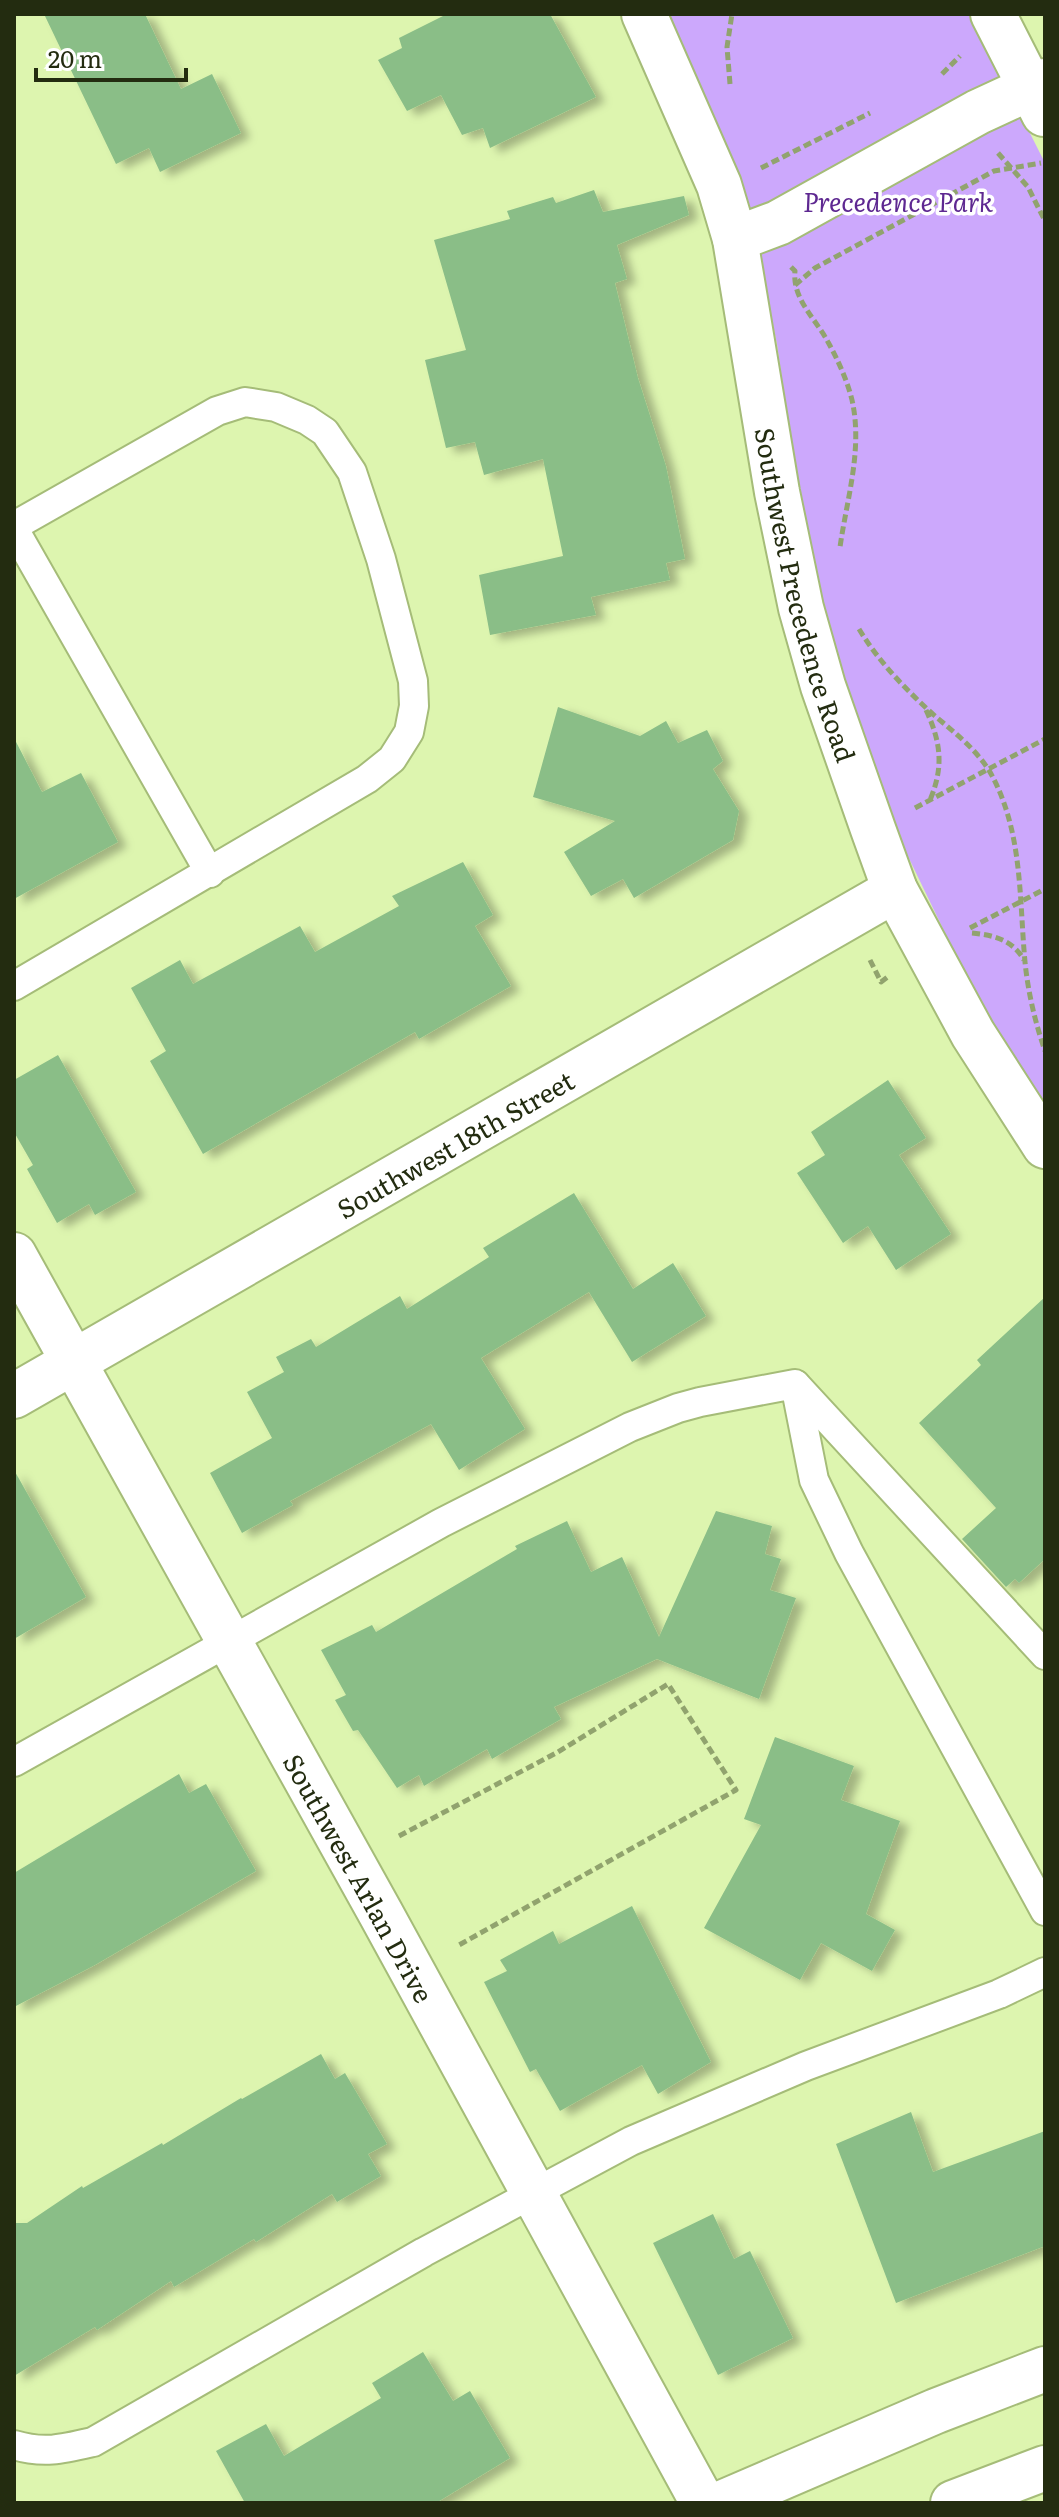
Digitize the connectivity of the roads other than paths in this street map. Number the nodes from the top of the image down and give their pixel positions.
1 (644, 14) edge
2 (997, 22) edge
3 (1041, 95) edge
4 (735, 239) junction
5 (14, 527) edge
6 (210, 873) junction
7 (895, 890) junction
8 (14, 986) edge
9 (1045, 1146) edge
10 (14, 1255) edge
11 (74, 1362) junction
12 (795, 1384) junction
13 (14, 1396) edge
14 (227, 1641) junction
15 (1045, 1655) edge
16 (14, 1762) edge
17 (1045, 1911) edge
18 (1045, 1972) edge
19 (533, 2192) junction
20 (1045, 2369) edge
21 (14, 2445) edge
22 (1045, 2468) edge
23 (703, 2503) edge
24 (722, 2503) edge
25 (953, 2503) edge

1 - 4 street, Southwest Precedence Road
2 - 3 street
3 - 4 street
4 - 7 street, Southwest Precedence Road
5 - 6 lane
5 - 6 lane
6 - 8 lane
7 - 9 street, Southwest Precedence Road
7 - 11 street, Southwest 18th Street
10 - 11 street, Southwest Arlan Drive
11 - 13 street, Southwest 18th Street
11 - 14 street, Southwest Arlan Drive
12 - 14 lane
12 - 15 lane
12 - 17 lane
14 - 16 lane
14 - 19 street, Southwest Arlan Drive
18 - 19 lane
19 - 21 lane
19 - 23 street, Southwest Arlan Drive
20 - 24 street
22 - 25 street

